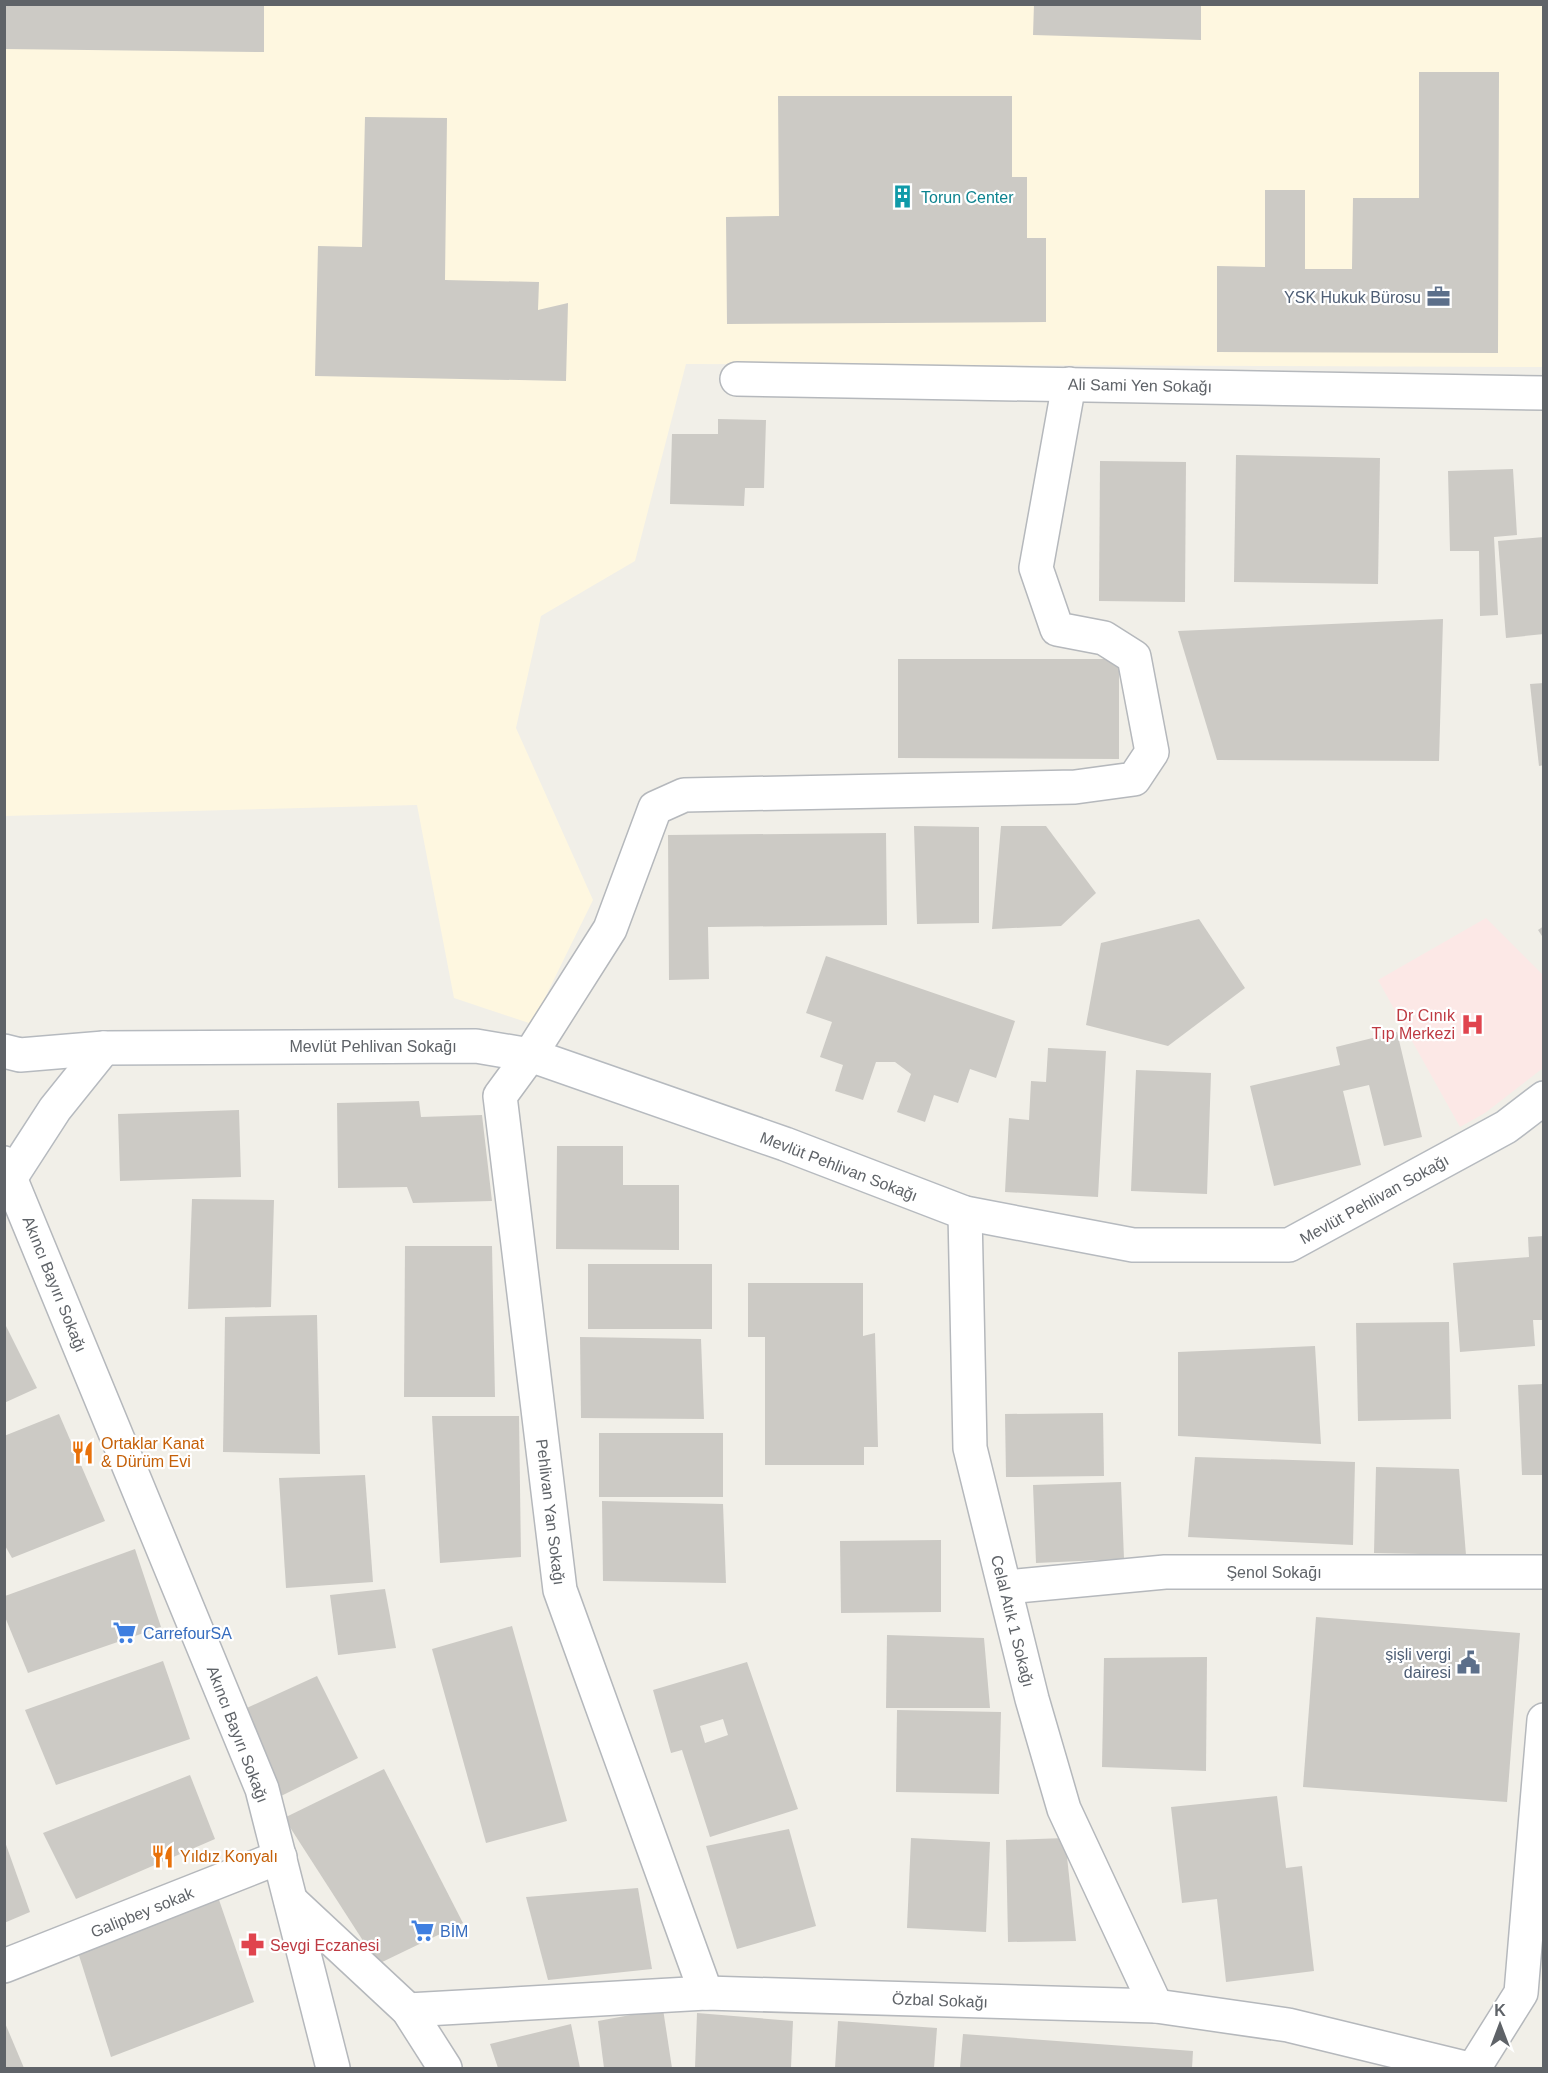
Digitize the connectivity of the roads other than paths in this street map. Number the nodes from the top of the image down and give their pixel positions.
1 (737, 379) dead end
2 (1069, 384) junction
3 (1544, 393) edge
4 (104, 1048) junction
5 (4, 1051) edge
6 (530, 1055) junction
7 (1544, 1098) edge
8 (7, 1174) edge
9 (965, 1213) junction
10 (1544, 1572) edge
11 (1006, 1587) junction
12 (1544, 1720) edge
13 (280, 1857) junction
14 (291, 1901) junction
15 (4, 1966) edge
16 (706, 1993) junction
17 (1156, 2006) junction
18 (408, 2010) junction
19 (333, 2068) edge
20 (445, 2068) edge
21 (1466, 2068) edge
22 (1474, 2068) edge

1 - 2 street, Ali Sami Yen Sokağı
2 - 3 street, Ali Sami Yen Sokağı
2 - 6 street, Pehlivan Yan Sokağı
4 - 5 street, Mevlüt Pehlivan Sokağı
4 - 6 street, Mevlüt Pehlivan Sokağı
4 - 8 street
6 - 9 street, Mevlüt Pehlivan Sokağı
6 - 16 street, Pehlivan Yan Sokağı
7 - 9 street, Mevlüt Pehlivan Sokağı
8 - 13 street, Akıncı Bayırı Sokağı
9 - 11 street, Celal Atık 1 Sokağı
10 - 11 street, Şenol Sokağı
11 - 17 street, Celal Atık 1 Sokağı
12 - 22 street
13 - 14 street, Akıncı Bayırı Sokağı
13 - 15 street, Galipbey sokak
14 - 18 street
14 - 19 street, Akıncı Bayırı Sokağı
16 - 17 street, Özbal Sokağı
16 - 18 street, Özbal Sokağı
17 - 21 street, Özbal Sokağı
18 - 20 street

